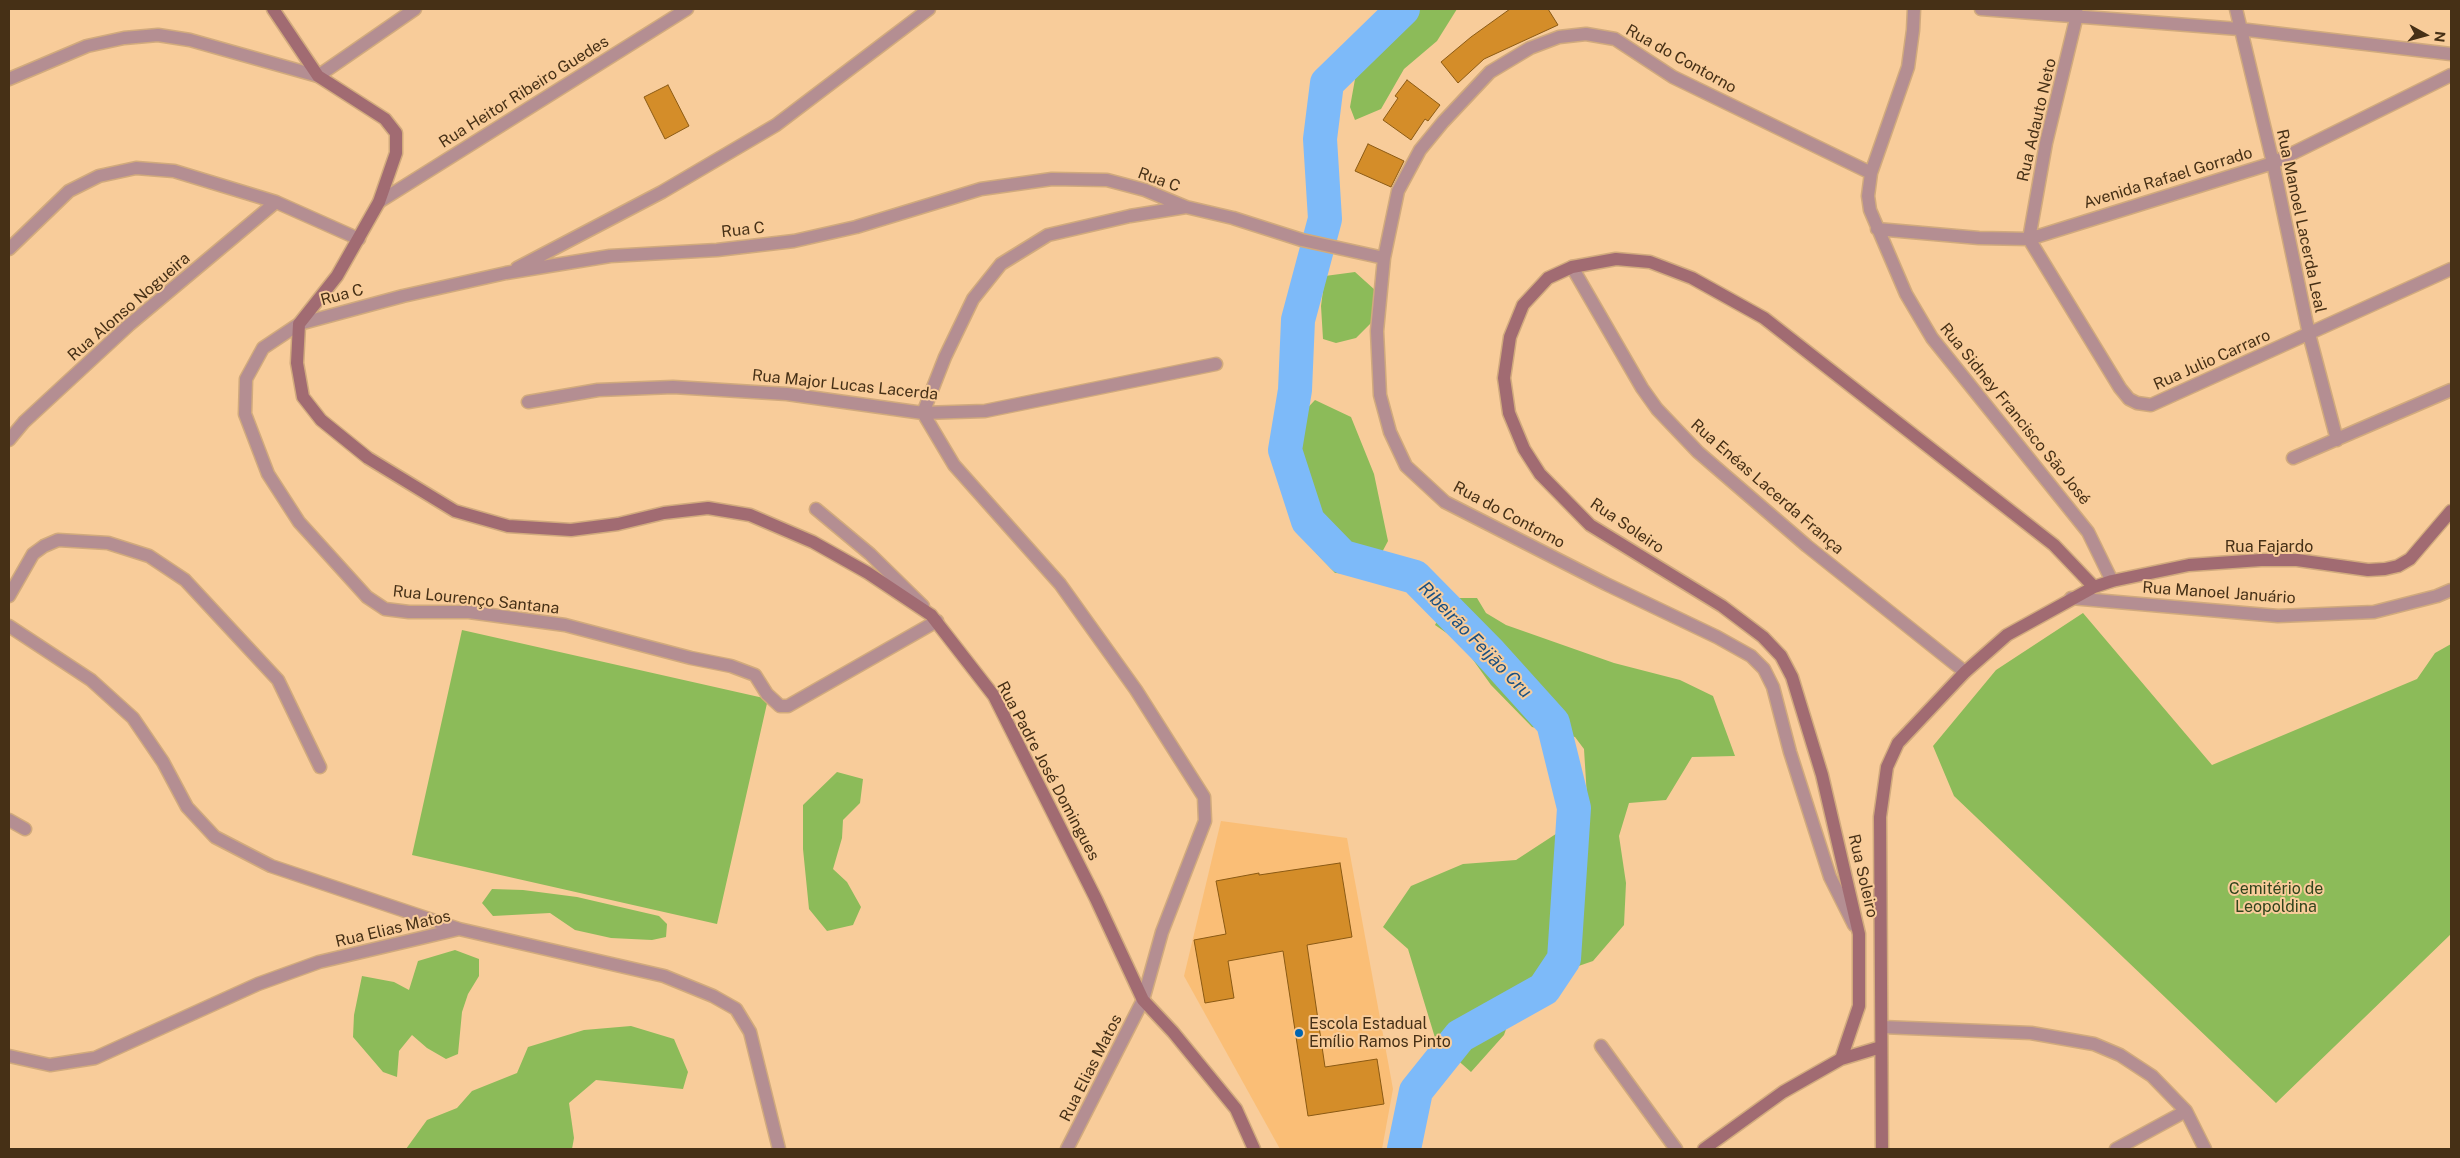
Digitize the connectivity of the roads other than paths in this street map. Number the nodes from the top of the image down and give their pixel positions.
1 (273, 9) edge
2 (415, 9) edge
3 (687, 9) edge
4 (930, 9) edge
5 (1914, 9) edge
6 (1981, 9) edge
7 (2236, 9) edge
8 (2077, 12) edge
9 (2239, 29) junction
10 (2451, 54) edge
11 (2451, 75) edge
12 (318, 76) junction
13 (9, 79) edge
14 (2273, 162) junction
15 (1871, 173) junction
16 (276, 202) junction
17 (379, 202) junction
18 (1186, 207) junction
19 (1877, 230) junction
20 (359, 239) junction
21 (2028, 239) junction
22 (9, 249) edge
23 (1384, 258) junction
24 (1572, 267) junction
25 (2451, 269) edge
26 (506, 274) junction
27 (298, 324) junction
28 (2309, 334) junction
29 (1216, 364) dead end
30 (2451, 390) edge
31 (528, 402) dead end
32 (923, 413) junction
33 (9, 440) edge
34 (2337, 440) junction
35 (2292, 458) dead end
36 (816, 510) dead end
37 (2451, 511) edge
38 (2112, 581) junction
39 (2094, 587) junction
40 (2451, 590) edge
41 (9, 596) edge
42 (2071, 598) junction
43 (934, 618) junction
44 (9, 626) edge
45 (1965, 672) junction
46 (320, 767) dead end
47 (9, 820) edge
48 (25, 829) dead end
49 (459, 929) junction
50 (1859, 934) junction
51 (1143, 1000) junction
52 (1882, 1027) junction
53 (1601, 1046) dead end
54 (1881, 1046) junction
55 (9, 1056) edge
56 (1841, 1059) junction
57 (2186, 1111) junction
58 (779, 1149) edge
59 (1067, 1149) edge
60 (1254, 1149) edge
61 (1676, 1149) edge
62 (1704, 1149) edge
63 (1882, 1149) edge
64 (2116, 1149) edge
65 (2205, 1149) edge

1 - 12 street
2 - 12 street
3 - 17 street, Rua Heitor Ribeiro Guedes
4 - 26 street
5 - 15 street, Rua Sidney Francisco São José
6 - 8 street
7 - 9 street, Rua Manoel Lacerda Leal
8 - 9 street
8 - 21 street, Rua Adauto Neto
9 - 10 street
9 - 14 street, Rua Manoel Lacerda Leal
11 - 14 street, Avenida Rafael Gorrado
12 - 13 street
12 - 17 street
14 - 21 street, Avenida Rafael Gorrado
14 - 28 street, Rua Manoel Lacerda Leal
15 - 19 street, Rua Sidney Francisco São José
15 - 23 street, Rua do Contorno
16 - 20 street
16 - 22 street
16 - 33 street, Rua Alonso Nogueira
17 - 20 street
18 - 23 street
18 - 26 street, Rua C
18 - 32 street
19 - 21 street, Avenida Rafael Gorrado
19 - 38 street, Rua Sidney Francisco São José
20 - 27 street
21 - 28 street, Rua Julio Carraro
23 - 50 street, Rua do Contorno
24 - 39 street, Rua Soleiro
24 - 45 street, Rua Enéas Lacerda França
24 - 50 street, Rua Soleiro
25 - 28 street, Rua Julio Carraro
26 - 27 street, Rua C
27 - 43 street, Rua Padre José Domingues
27 - 43 street, Rua Lourenço Santana
28 - 34 street, Rua Manoel Lacerda Leal
29 - 32 street, Rua Major Lucas Lacerda
30 - 34 street
31 - 32 street, Rua Major Lucas Lacerda
32 - 51 street, Rua Elias Matos
34 - 35 street
36 - 43 street
37 - 38 street, Rua Fajardo
38 - 39 street, Rua Fajardo
39 - 42 street, Rua Fajardo
40 - 42 street, Rua Manoel Januário
41 - 46 street
42 - 45 street, Rua Fajardo
43 - 51 street, Rua Padre José Domingues
44 - 49 street
45 - 52 street, Rua Fajardo
47 - 48 street
49 - 55 street, Rua Elias Matos
49 - 58 street, Rua Elias Matos
50 - 56 street, Rua Soleiro
51 - 59 street, Rua Elias Matos
51 - 60 street, Rua Padre José Domingues
52 - 54 street, Rua Fajardo
52 - 57 street
53 - 61 street
54 - 56 street
54 - 63 street, Rua Fajardo
56 - 62 street
57 - 64 street
57 - 65 street

